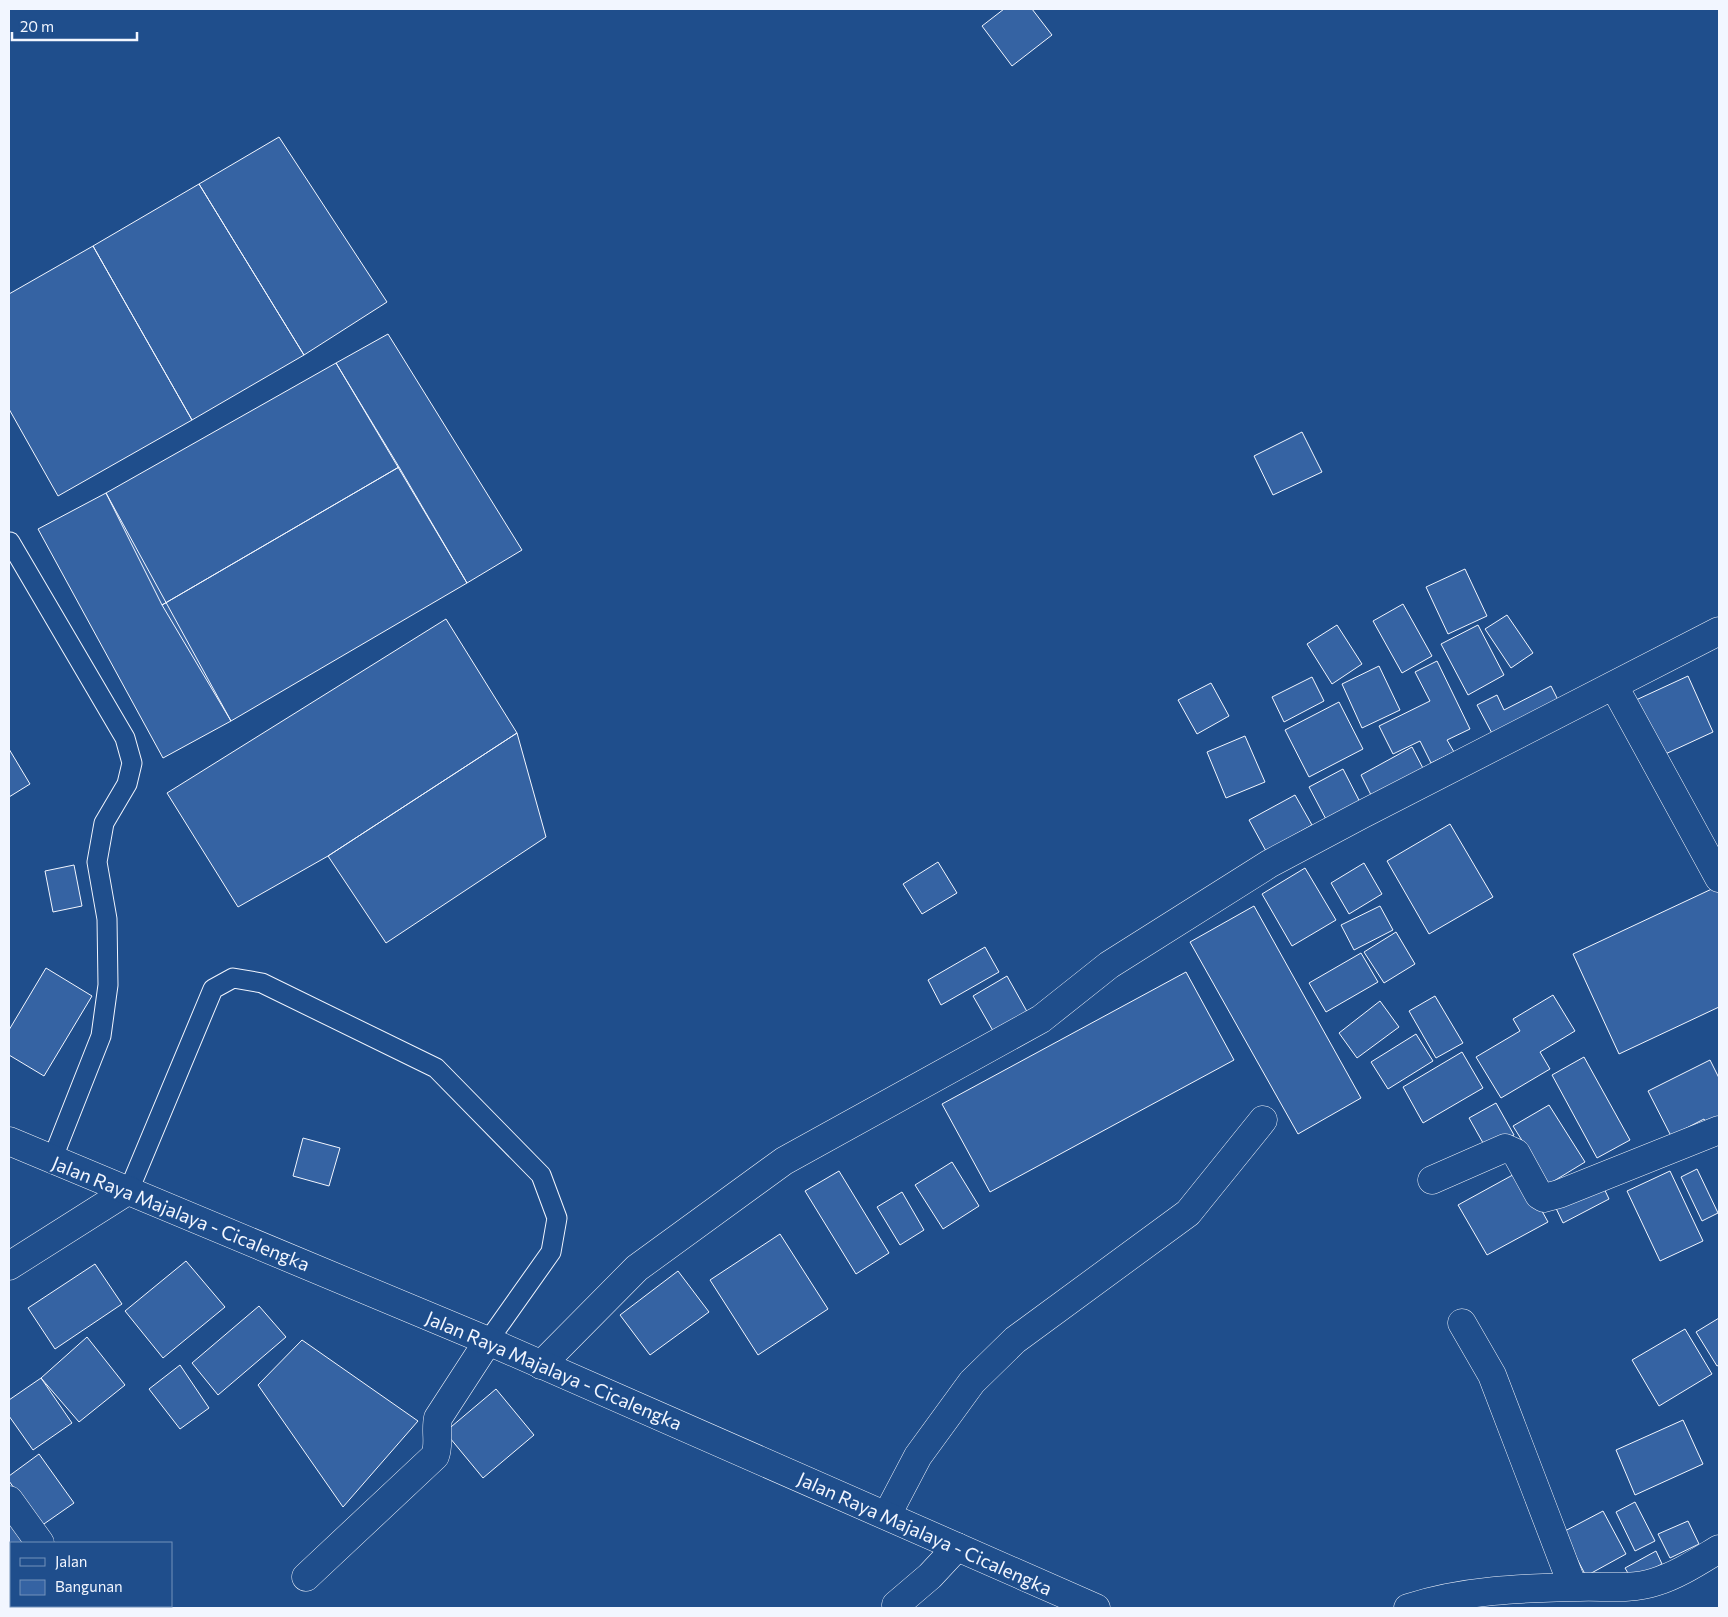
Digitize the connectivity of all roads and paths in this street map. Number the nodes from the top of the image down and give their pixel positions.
1 (10, 542) edge
2 (1719, 632) edge
3 (1614, 686) junction
4 (1719, 878) edge
5 (1263, 1120) dead end
6 (1719, 1130) edge
7 (9, 1141) edge
8 (52, 1160) junction
9 (1432, 1180) dead end
10 (129, 1190) junction
11 (9, 1266) edge
12 (1462, 1323) dead end
13 (488, 1340) junction
14 (541, 1365) junction
15 (9, 1500) edge
16 (888, 1515) junction
17 (39, 1542) edge
18 (957, 1547) junction
19 (1719, 1549) edge
20 (306, 1577) dead end
21 (1573, 1587) junction
22 (894, 1606) edge
23 (1096, 1608) edge
24 (1408, 1608) edge

1 - 8 lane
2 - 3 street
3 - 4 street
3 - 14 street
5 - 16 street
6 - 9 street
7 - 8 street, Jalan Raya Majalaya - Cicalengka
8 - 10 street, Jalan Raya Majalaya - Cicalengka
10 - 11 street
10 - 13 street, Jalan Raya Majalaya - Cicalengka
10 - 13 lane
12 - 21 street
13 - 14 street, Jalan Raya Majalaya - Cicalengka
13 - 20 street
14 - 16 street, Jalan Raya Majalaya - Cicalengka
15 - 17 street
16 - 18 street, Jalan Raya Majalaya - Cicalengka
18 - 22 street
18 - 23 street, Jalan Raya Majalaya - Cicalengka
19 - 21 street
21 - 24 street

